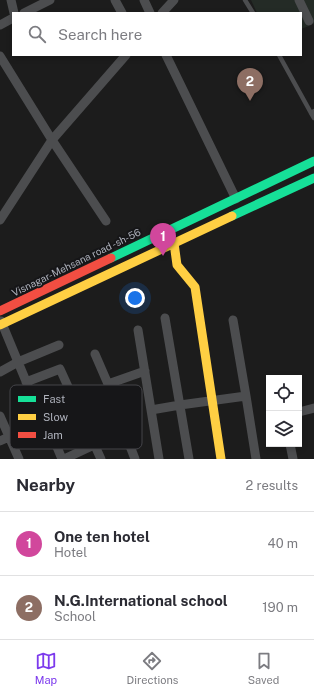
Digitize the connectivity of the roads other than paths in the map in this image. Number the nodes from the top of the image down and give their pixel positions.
1 (11, 0) edge
2 (48, 0) edge
3 (115, 0) edge
4 (144, 0) edge
5 (174, 0) edge
6 (245, 0) edge
7 (299, 0) edge
8 (14, 12) edge
9 (26, 12) edge
10 (121, 12) edge
11 (150, 12) edge
12 (163, 12) edge
13 (252, 12) edge
14 (12, 19) edge
15 (309, 21) dead end
16 (0, 25) edge
17 (0, 56) edge
18 (125, 56) edge
19 (166, 56) edge
20 (280, 56) edge
21 (312, 112) edge
22 (314, 118) edge
23 (52, 140) junction
24 (314, 161) edge
25 (314, 178) edge
26 (236, 200) junction
27 (0, 220) edge
28 (106, 221) dead end
29 (174, 243) junction
30 (0, 311) edge
31 (166, 318) dead end
32 (233, 320) dead end
33 (1, 323) edge
34 (138, 330) dead end
35 (59, 345) dead end
36 (95, 354) dead end
37 (18, 362) junction
38 (145, 371) junction
39 (0, 372) edge
40 (26, 382) junction
41 (27, 385) edge
42 (67, 385) edge
43 (246, 396) junction
44 (212, 400) junction
45 (180, 405) junction
46 (314, 408) edge
47 (151, 410) junction
48 (302, 411) edge
49 (0, 416) edge
50 (9, 437) joint
51 (0, 441) edge
52 (291, 447) edge
53 (14, 449) edge
54 (58, 449) edge
55 (86, 449) edge
56 (97, 449) edge
57 (131, 449) edge
58 (19, 459) edge
59 (64, 459) edge
60 (101, 459) edge
61 (135, 459) edge
62 (159, 459) edge
63 (189, 459) edge
64 (221, 459) edge
65 (256, 459) edge
66 (293, 459) edge

1 - 8 street
2 - 9 street
3 - 10 street
4 - 11 street
5 - 12 street
6 - 13 lane
7 - 15 street
14 - 16 street
17 - 23 street
18 - 23 street
19 - 26 street
20 - 21 lane
21 - 22 lane
23 - 27 street
23 - 28 street
24 - 26 main road, Visnagar-Mehsana road -sh-56
25 - 29 main road
26 - 30 main road, Visnagar-Mehsana road -sh-56
29 - 33 main road
29 - 44 main road
31 - 45 street
32 - 43 street
33 - 37 street
34 - 38 street
35 - 37 street
36 - 38 street
37 - 39 street
37 - 40 street
38 - 47 street
40 - 41 street
40 - 42 street
43 - 44 street
43 - 65 street
44 - 45 street
44 - 64 main road
45 - 47 street
45 - 63 street
46 - 48 street
47 - 62 street
49 - 50 street
50 - 51 street
52 - 66 street
53 - 58 street
54 - 59 street
55 - 59 street
56 - 60 street
57 - 61 street

